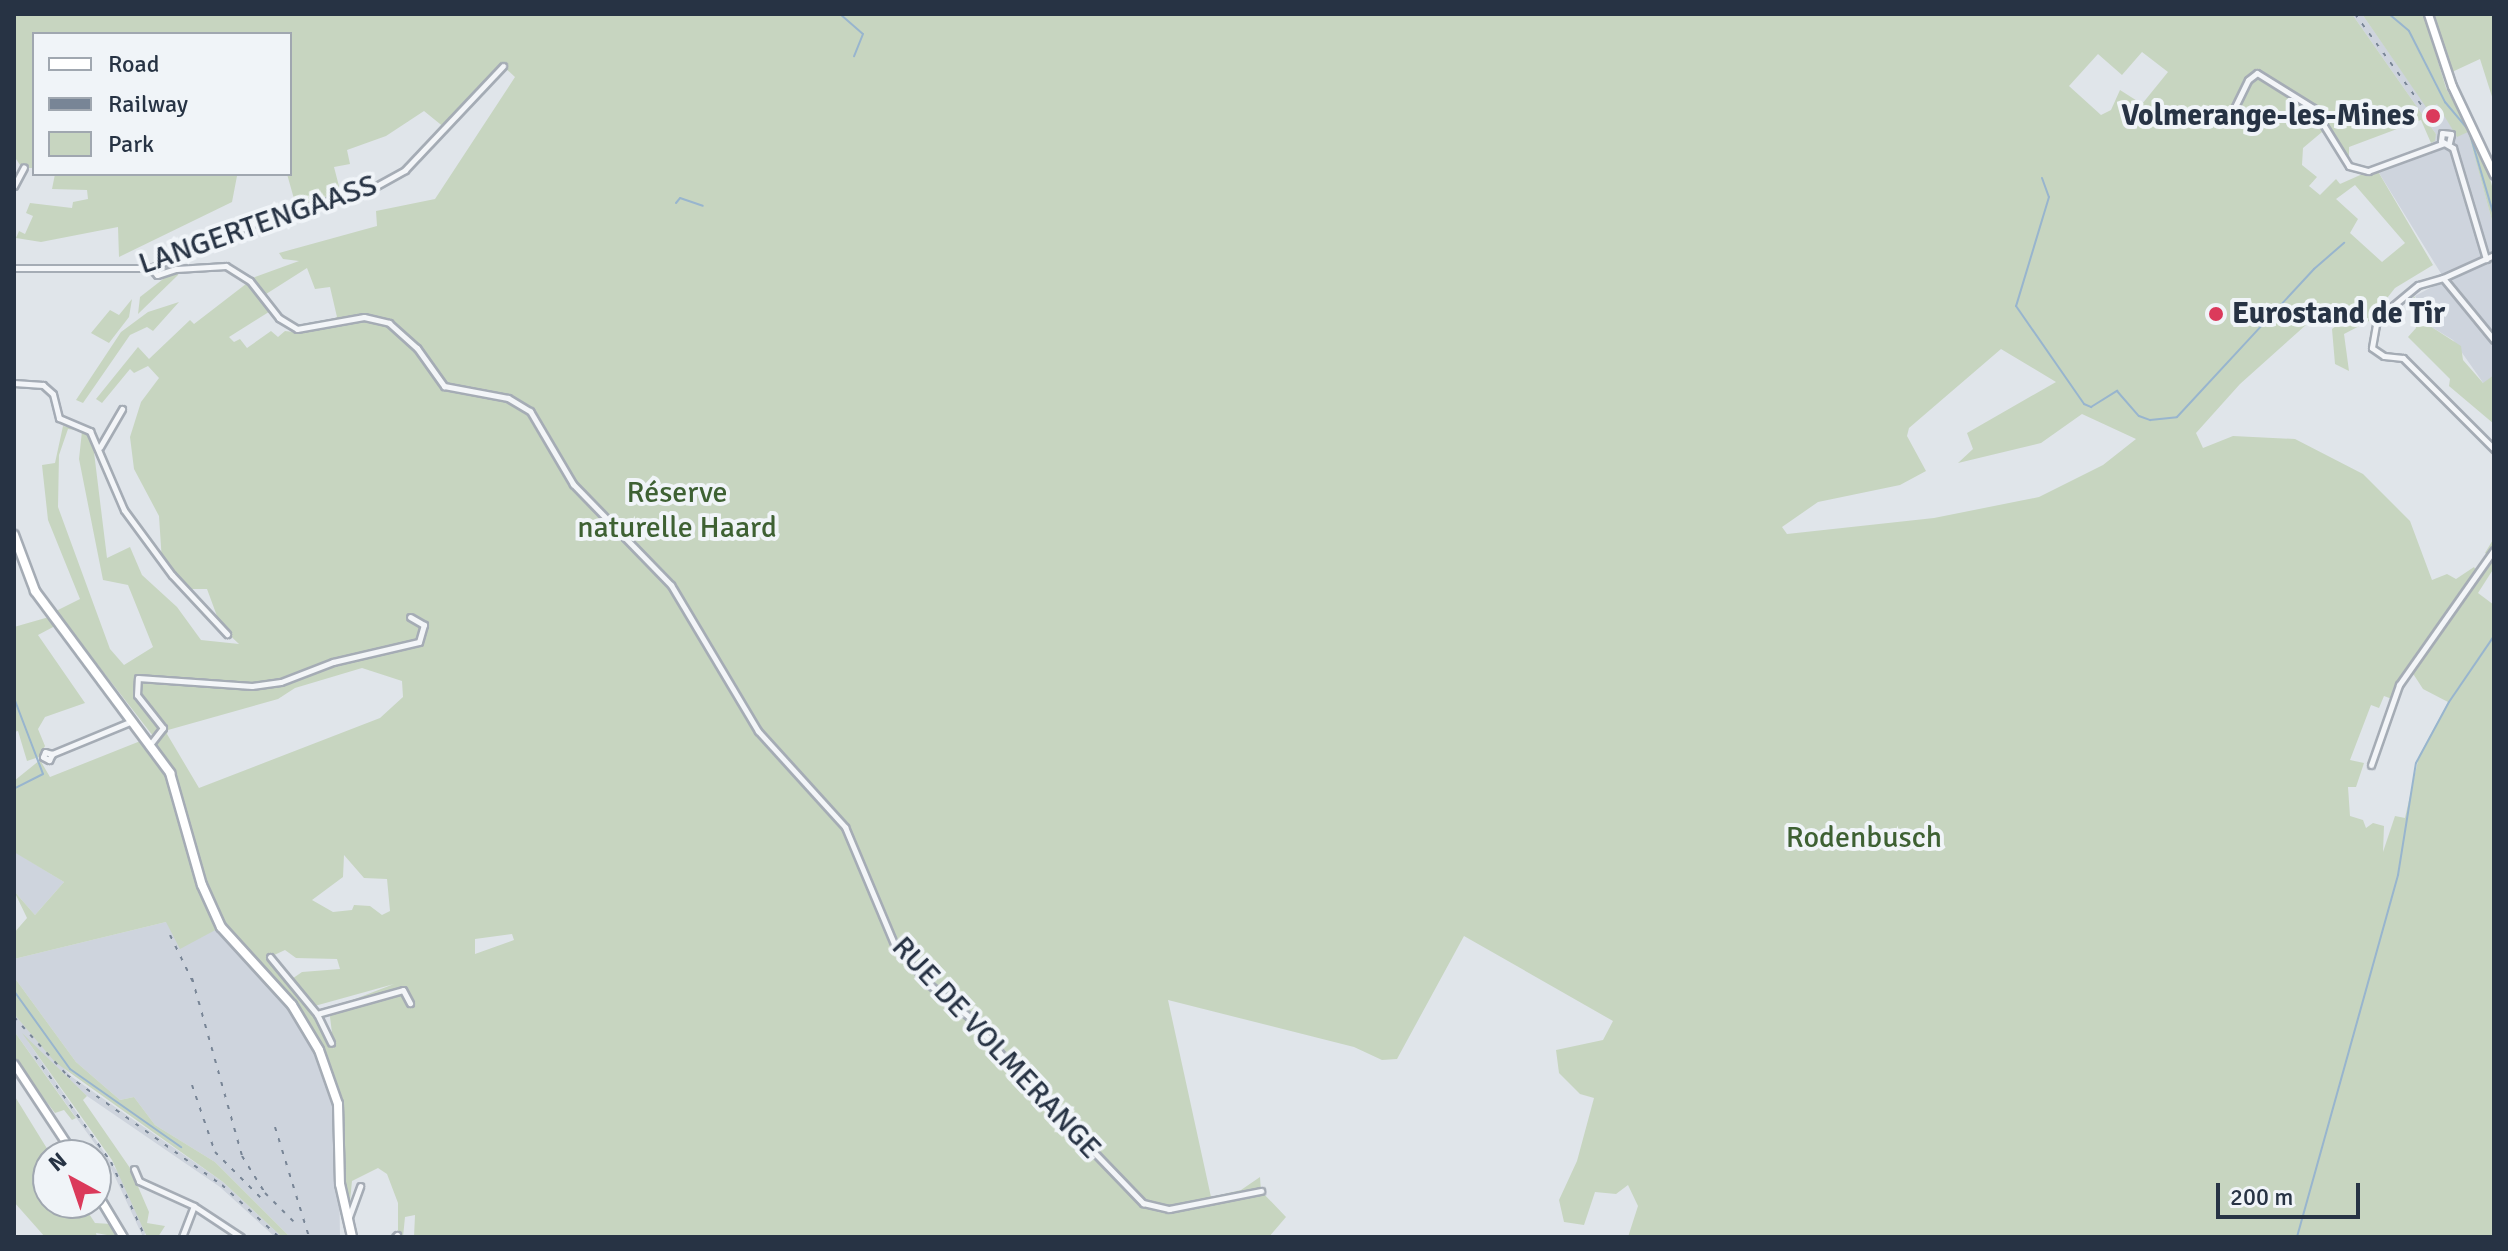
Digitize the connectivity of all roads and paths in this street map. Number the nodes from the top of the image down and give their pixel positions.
1 (2428, 14) edge
2 (503, 66) dead end
3 (2222, 115) dead end
4 (24, 167) dead end
5 (2494, 175) edge
6 (14, 186) edge
7 (2494, 255) edge
8 (2486, 259) junction
9 (14, 268) edge
10 (151, 268) junction
11 (2443, 278) junction
12 (2494, 340) edge
13 (14, 383) edge
14 (122, 409) dead end
15 (99, 448) junction
16 (2494, 449) edge
17 (14, 535) edge
18 (2494, 550) edge
19 (410, 617) dead end
20 (227, 634) dead end
21 (135, 720) junction
22 (152, 742) junction
23 (52, 754) dead end
24 (2371, 765) dead end
25 (270, 957) dead end
26 (410, 1003) dead end
27 (317, 1014) junction
28 (322, 1026) junction
29 (309, 1032) junction
30 (331, 1043) dead end
31 (14, 1064) edge
32 (63, 1139) edge
33 (134, 1169) dead end
34 (360, 1186) dead end
35 (1261, 1191) dead end
36 (194, 1206) junction
37 (112, 1219) edge
38 (348, 1222) junction
39 (123, 1237) edge
40 (182, 1237) edge
41 (241, 1237) edge
42 (352, 1237) edge

1 - 5 main road
2 - 10 street, LANGERTENGAASS
3 - 8 street
4 - 6 street
7 - 8 street
8 - 11 street
9 - 10 street, LANGERTENGAASS
10 - 35 street, RUE DE VOLMERANGE
11 - 12 street
11 - 16 street
13 - 15 street
14 - 15 street
15 - 20 street
17 - 21 main road
18 - 24 street
19 - 22 street
21 - 22 main road
21 - 23 street
22 - 29 main road
25 - 27 street
26 - 27 street
27 - 28 street
28 - 29 street
28 - 30 street
29 - 38 main road
31 - 32 main road
33 - 36 street
34 - 38 street
36 - 40 street
36 - 41 street
37 - 39 main road
38 - 42 main road

